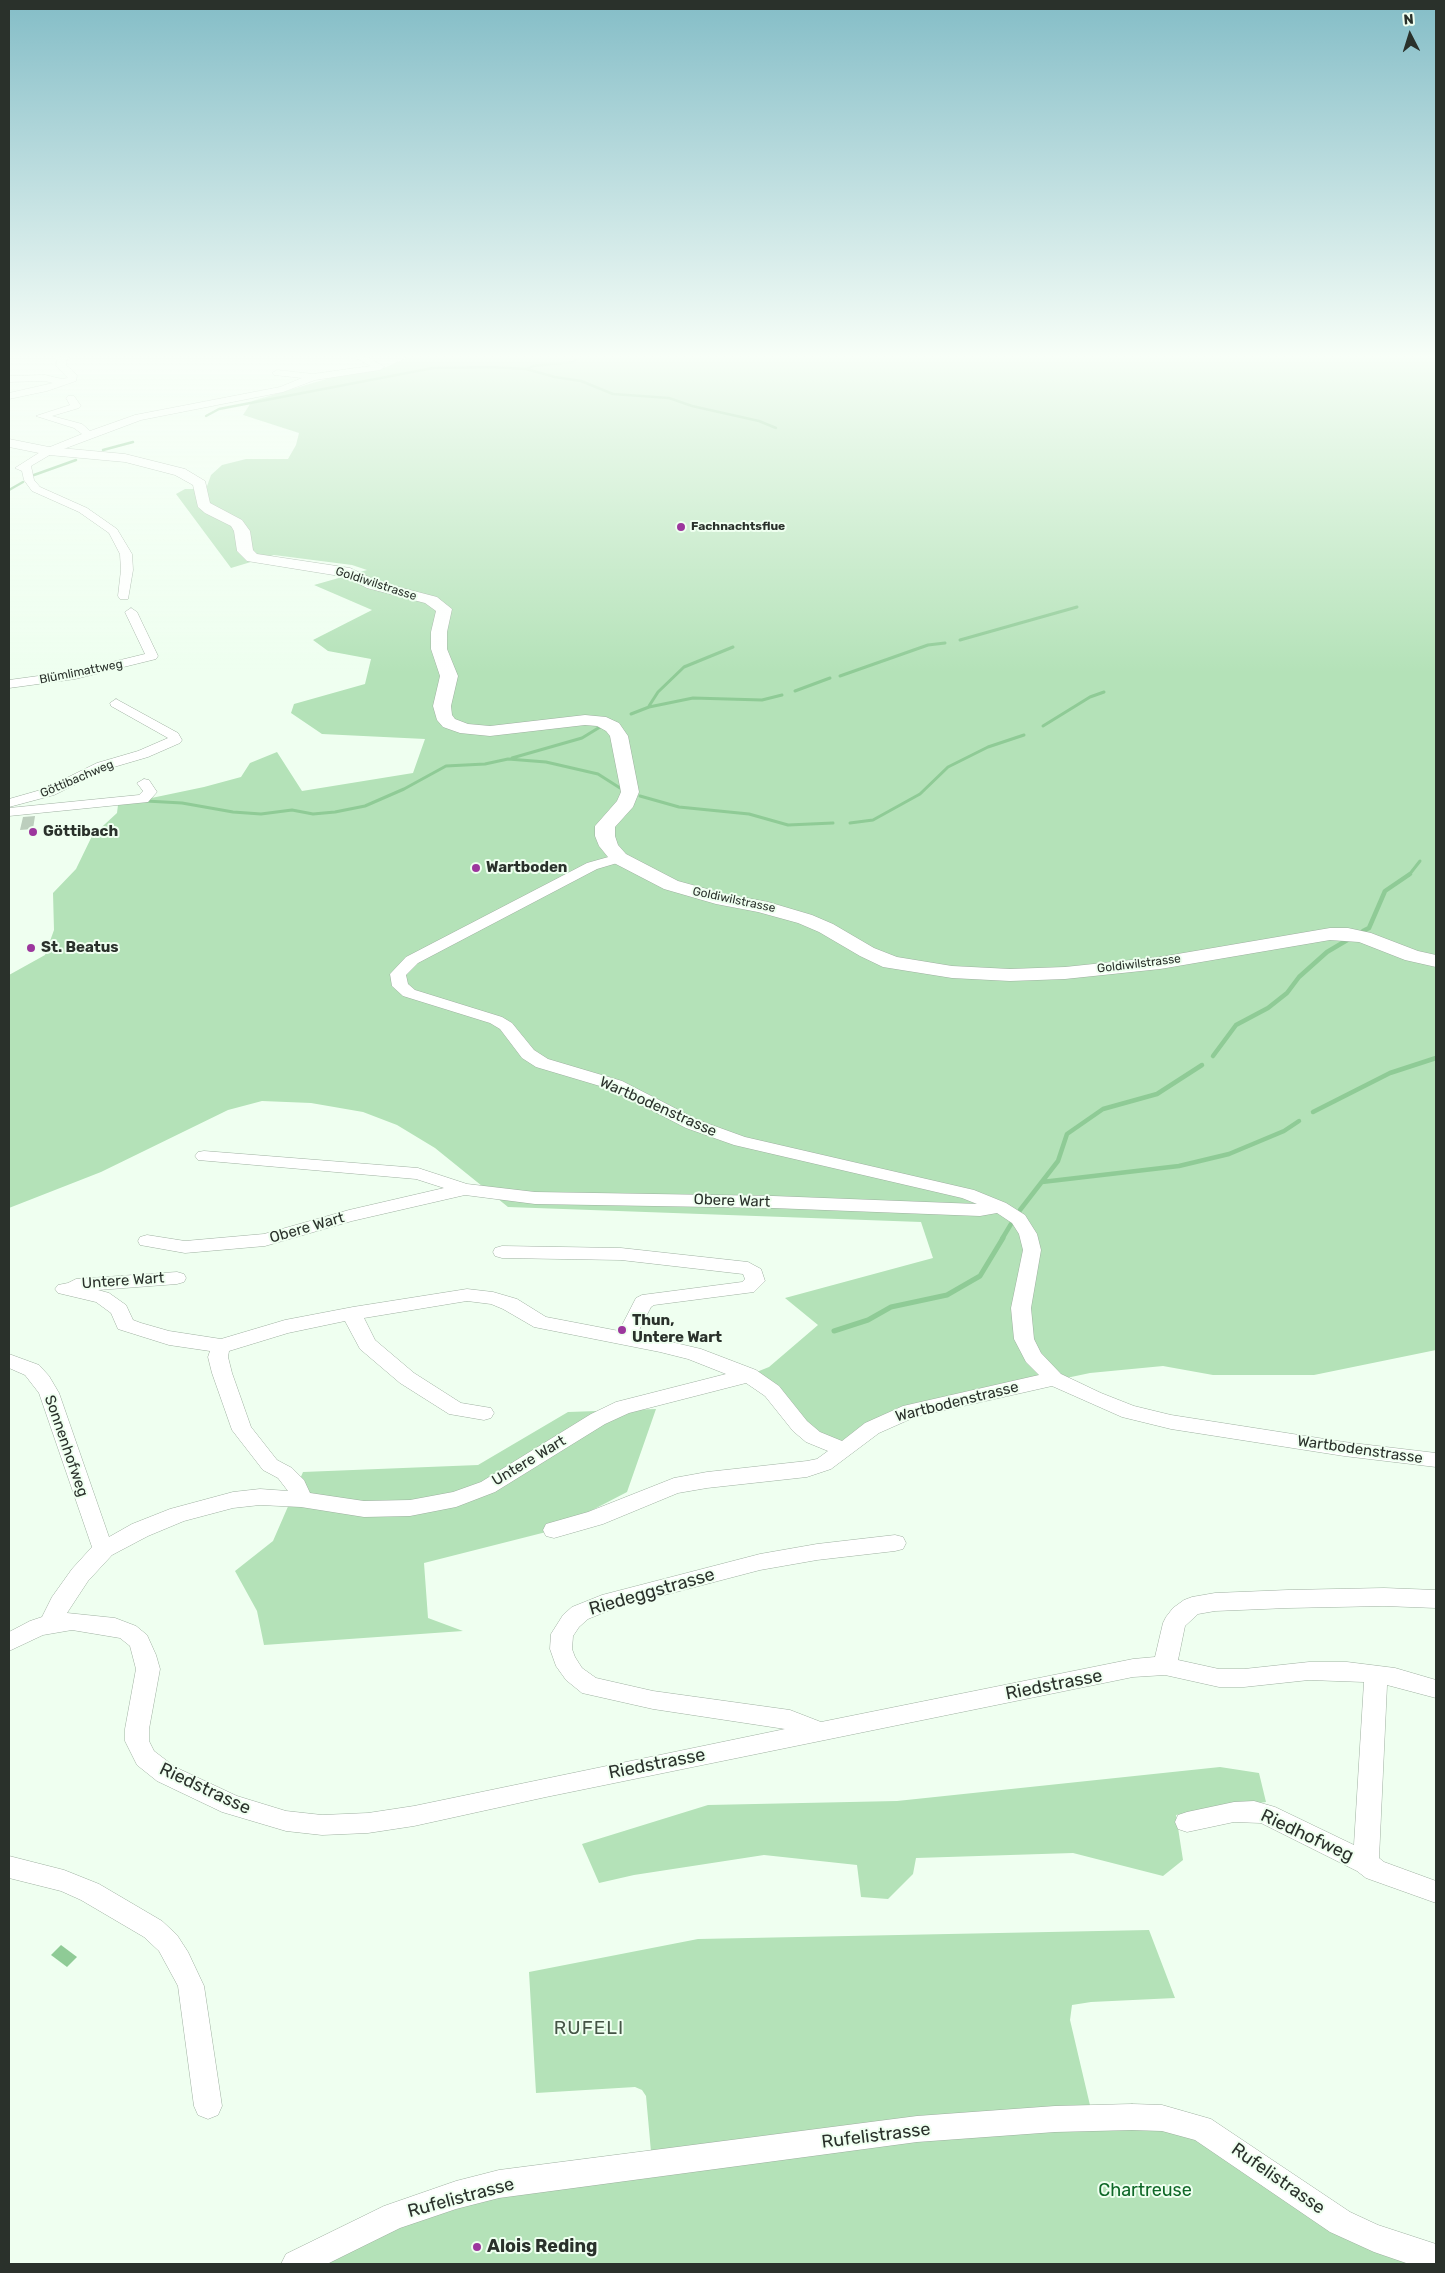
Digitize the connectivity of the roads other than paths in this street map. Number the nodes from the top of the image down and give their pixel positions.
1 (33, 461) edge
2 (137, 461) edge
3 (124, 596) dead end
4 (131, 612) dead end
5 (9, 684) edge
6 (116, 703) dead end
7 (144, 783) dead end
8 (9, 803) edge
9 (36, 803) junction
10 (9, 812) edge
11 (619, 858) junction
12 (1436, 961) edge
13 (204, 1156) dead end
14 (465, 1189) junction
15 (1000, 1207) junction
16 (147, 1241) dead end
17 (502, 1252) dead end
18 (177, 1278) dead end
19 (353, 1313) junction
20 (626, 1337) junction
21 (221, 1346) junction
22 (9, 1361) edge
23 (749, 1375) junction
24 (1054, 1379) junction
25 (484, 1412) dead end
26 (844, 1450) junction
27 (1436, 1460) edge
28 (301, 1499) junction
29 (554, 1530) dead end
30 (896, 1543) dead end
31 (104, 1549) junction
32 (1436, 1599) edge
33 (51, 1623) junction
34 (9, 1642) edge
35 (1165, 1666) junction
36 (1376, 1675) junction
37 (1436, 1689) edge
38 (817, 1732) junction
39 (1188, 1822) dead end
40 (1366, 1863) junction
41 (9, 1867) edge
42 (1436, 1892) edge
43 (208, 2106) dead end
44 (1436, 2259) edge
45 (296, 2264) edge

1 - 3 street
2 - 11 street, Goldiwilstrasse
4 - 5 street, Blümlimattweg
6 - 9 street, Göttibachweg
7 - 9 street, Göttibachweg
8 - 9 street, Göttibachweg
9 - 10 street, Göttibachweg
11 - 12 street, Goldiwilstrasse
11 - 15 street, Wartbodenstrasse
13 - 14 street, Obere Wart
14 - 15 street, Obere Wart
14 - 16 street, Obere Wart
15 - 24 street, Wartbodenstrasse
17 - 20 street
18 - 21 street, Untere Wart
19 - 20 street, Untere Wart
19 - 21 street, Untere Wart
19 - 25 street
20 - 23 street, Untere Wart
21 - 28 street
22 - 31 street, Sonnenhofweg
23 - 26 street, Untere Wart
23 - 28 street, Untere Wart
24 - 26 street, Wartbodenstrasse
24 - 27 street, Wartbodenstrasse
26 - 29 street, Wartbodenstrasse
28 - 31 street, Untere Wart
30 - 38 street, Riedeggstrasse
31 - 33 street, Untere Wart
32 - 35 street
33 - 34 street, Riedstrasse
33 - 38 street, Riedstrasse
35 - 36 street, Riedstrasse
35 - 38 street, Riedstrasse
36 - 37 street, Riedstrasse
36 - 40 street, Riedhofweg
39 - 40 street, Riedhofweg
40 - 42 street, Riedhofweg
41 - 43 street
44 - 45 street, Rufelistrasse

